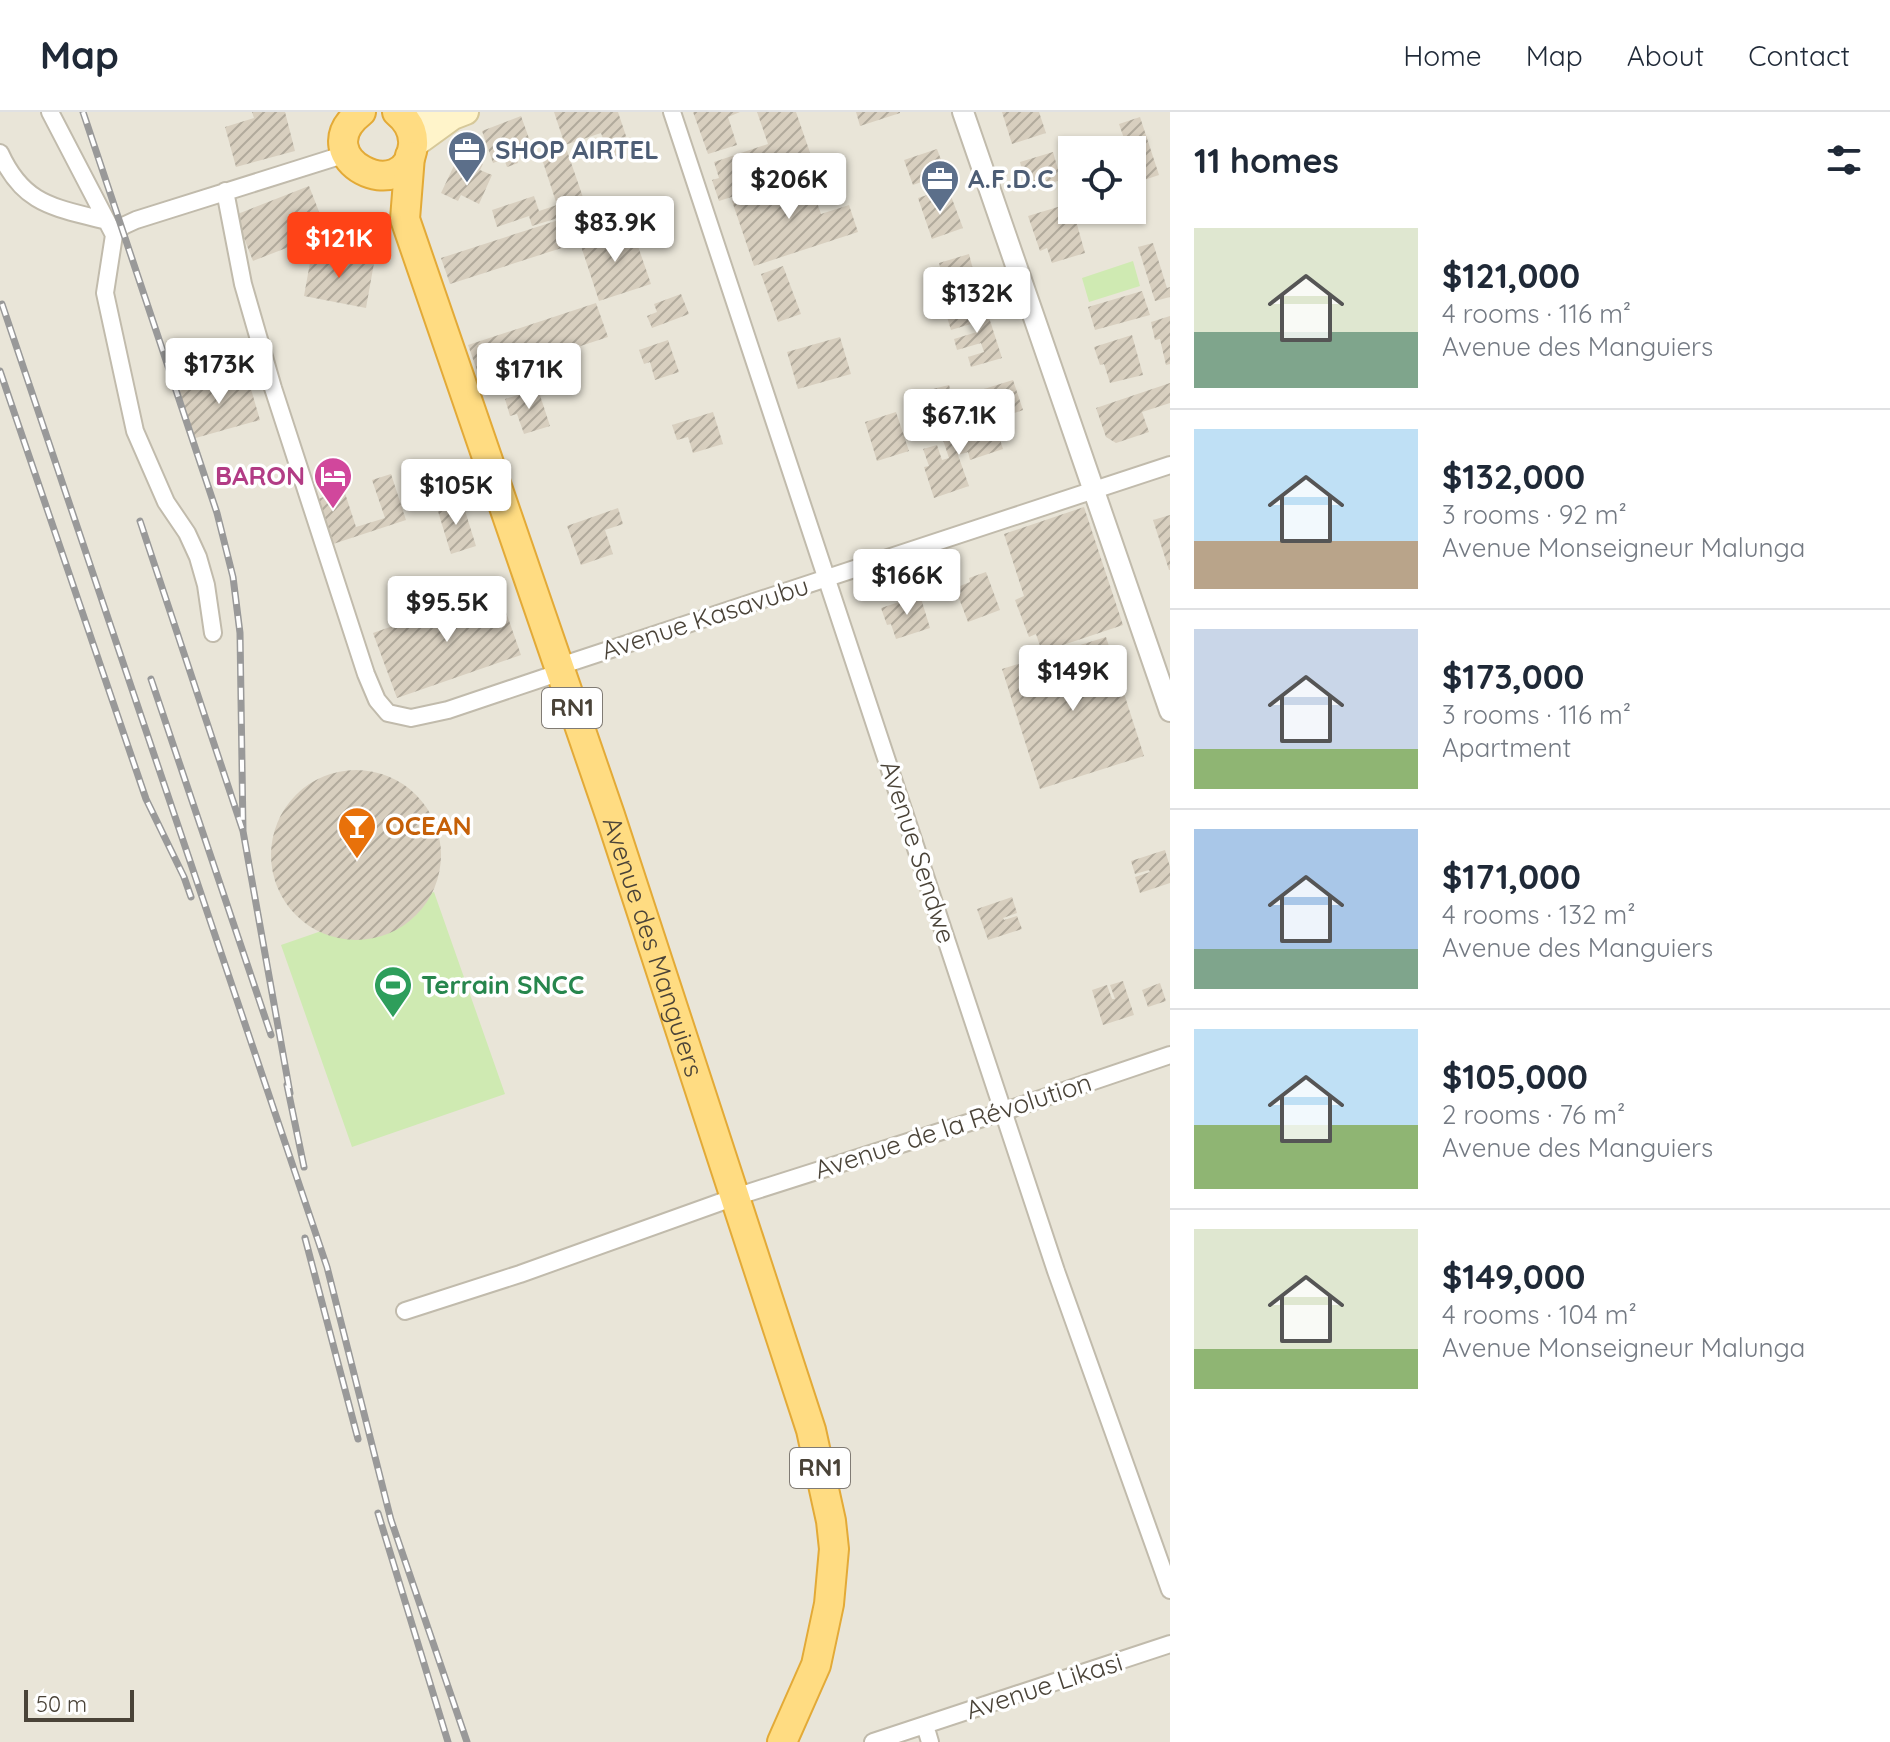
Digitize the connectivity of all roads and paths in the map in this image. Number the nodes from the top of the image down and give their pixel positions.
1 (50, 112) edge
2 (397, 112) edge
3 (405, 112) edge
4 (672, 112) edge
5 (963, 112) edge
6 (459, 114) edge
7 (350, 127) edge
8 (412, 151) junction
9 (0, 153) edge
10 (371, 175) junction
11 (225, 191) junction
12 (405, 219) junction
13 (110, 228) junction
14 (1170, 465) edge
15 (1095, 489) junction
16 (827, 578) junction
17 (213, 633) dead end
18 (560, 669) junction
19 (1170, 711) edge
20 (1170, 1055) edge
21 (1005, 1111) junction
22 (735, 1197) junction
23 (405, 1311) dead end
24 (1170, 1590) edge
25 (1170, 1644) edge
26 (927, 1734) edge
27 (782, 1742) edge
28 (873, 1742) edge

1 - 13 street
2 - 8 highway
3 - 6 main road
4 - 16 street, Avenue Sendwe
5 - 15 street
6 - 8 main road
7 - 10 highway
7 - 11 street
8 - 10 highway
8 - 12 highway, Avenue des Manguiers / RN1
9 - 13 street
10 - 12 highway, RN1
11 - 13 street
11 - 18 street, Avenue Kasavubu
12 - 18 highway, Avenue des Manguiers / RN1
13 - 17 street
14 - 15 street, Avenue Kasavubu
15 - 16 street, Avenue Kasavubu
15 - 19 street
16 - 18 street, Avenue Kasavubu
16 - 21 street, Avenue Sendwe
18 - 22 highway, Avenue des Manguiers / RN1
20 - 21 street, Avenue de la Révolution
21 - 22 street, Avenue de la Révolution
21 - 24 street, Avenue Sendwe
22 - 23 street, Avenue de la Révolution
22 - 27 highway, Avenue des Manguiers / RN1
25 - 26 street, Avenue Likasi
26 - 28 street, Avenue Likasi

